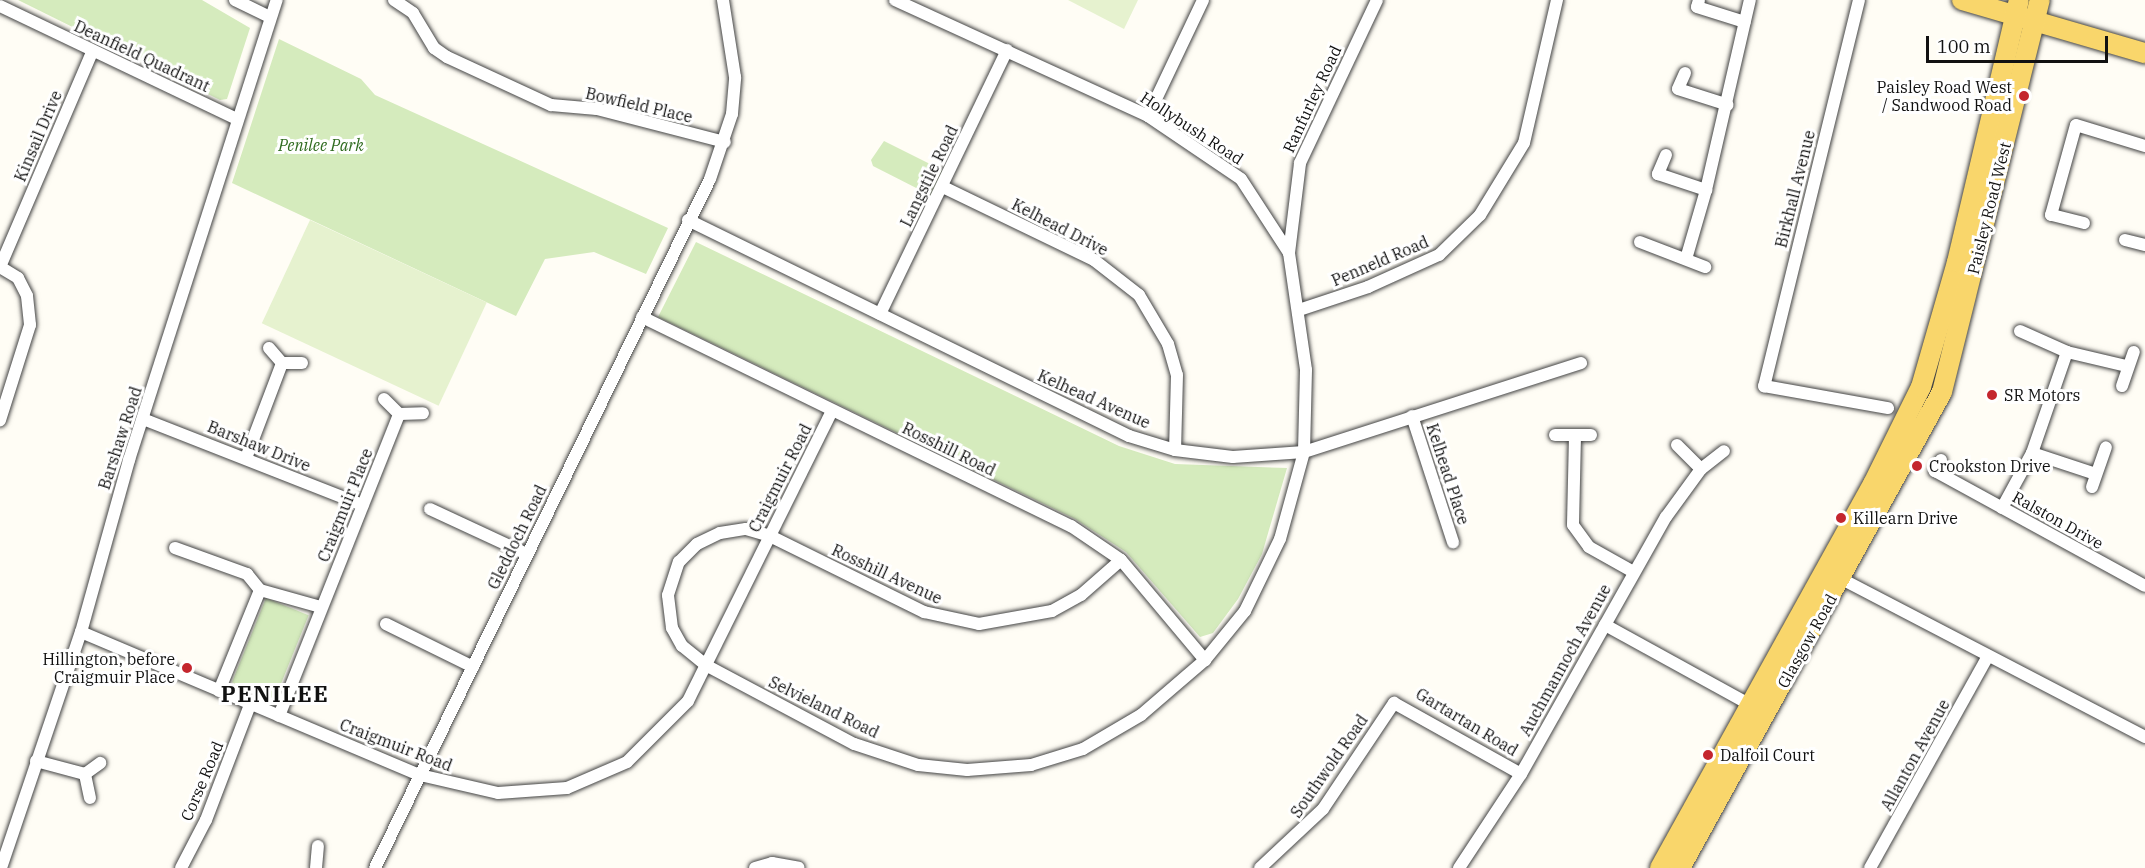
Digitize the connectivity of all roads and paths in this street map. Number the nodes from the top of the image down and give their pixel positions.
1 (235, 0) edge
2 (277, 0) edge
3 (394, 0) edge
4 (723, 0) edge
5 (895, 0) edge
6 (1203, 0) edge
7 (1377, 0) edge
8 (1557, 0) edge
9 (1699, 0) edge
10 (1750, 0) edge
11 (1858, 0) edge
12 (1962, 0) edge
13 (2040, 0) edge
14 (0, 6) edge
15 (2017, 9) edge
16 (270, 17) junction
17 (1744, 22) junction
18 (2035, 23) junction
19 (1007, 50) junction
20 (92, 52) junction
21 (2145, 53) edge
22 (1685, 73) dead end
23 (1728, 105) junction
24 (1148, 116) junction
25 (237, 119) junction
26 (725, 142) junction
27 (2145, 146) edge
28 (1666, 155) dead end
29 (943, 187) junction
30 (1706, 190) junction
31 (688, 220) junction
32 (2084, 223) dead end
33 (2125, 240) dead end
34 (1641, 242) dead end
35 (2145, 245) edge
36 (1289, 253) junction
37 (1686, 259) junction
38 (0, 267) edge
39 (1705, 267) dead end
40 (1299, 310) junction
41 (880, 314) junction
42 (642, 317) junction
43 (1950, 326) junction
44 (2020, 331) dead end
45 (269, 348) dead end
46 (2067, 352) junction
47 (2134, 352) dead end
48 (282, 363) junction
49 (302, 363) dead end
50 (1581, 363) dead end
51 (2126, 366) junction
52 (2122, 386) dead end
53 (384, 399) dead end
54 (1888, 408) dead end
55 (832, 411) junction
56 (1909, 412) joint
57 (423, 413) dead end
58 (399, 414) junction
59 (1933, 414) joint
60 (1412, 416) junction
61 (143, 419) junction
62 (0, 420) edge
63 (1555, 435) dead end
64 (1591, 435) dead end
65 (1575, 436) junction
66 (1677, 445) dead end
67 (2106, 447) dead end
68 (1175, 450) junction
69 (1304, 452) junction
70 (1724, 452) dead end
71 (2032, 453) junction
72 (246, 458) junction
73 (1941, 460) dead end
74 (1701, 469) junction
75 (2096, 474) junction
76 (2092, 487) dead end
77 (363, 506) junction
78 (2002, 508) junction
79 (430, 509) dead end
80 (770, 536) junction
81 (1453, 542) dead end
82 (175, 548) dead end
83 (527, 554) junction
84 (1121, 560) junction
85 (1632, 571) junction
86 (1833, 575) junction
87 (2145, 586) edge
88 (260, 590) junction
89 (321, 607) junction
90 (386, 624) dead end
91 (1605, 625) junction
92 (81, 632) junction
93 (1987, 658) junction
94 (1205, 660) junction
95 (707, 666) junction
96 (473, 667) junction
97 (219, 691) junction
98 (1394, 703) joint
99 (250, 705) junction
100 (1758, 710) junction
101 (279, 716) junction
102 (2145, 737) edge
103 (36, 761) junction
104 (100, 763) dead end
105 (85, 774) junction
106 (1521, 774) junction
107 (420, 775) junction
108 (90, 798) dead end
109 (318, 846) dead end
110 (1, 868) edge
111 (181, 868) edge
112 (316, 868) edge
113 (375, 868) edge
114 (755, 868) edge
115 (799, 868) edge
116 (1260, 868) edge
117 (1459, 868) edge
118 (1660, 868) edge
119 (1680, 868) edge
120 (1870, 868) edge

1 - 16 street
2 - 16 street, Barshaw Road
3 - 26 street, Bowfield Place
4 - 26 street, Gleddoch Road
5 - 19 street, Hollybush Road
6 - 24 street
7 - 36 street, Ranfurley Road
8 - 40 street, Penneld Road
9 - 17 street
10 - 17 street
11 - 54 street, Birkhall Avenue
12 - 15 main road
13 - 18 main road, Paisley Road West
14 - 20 street, Deanfield Quadrant
15 - 18 main road
15 - 43 main road, Paisley Road West
16 - 25 street, Barshaw Road
17 - 23 street
18 - 21 main road
18 - 43 main road, Paisley Road West
19 - 24 street, Hollybush Road
19 - 29 street, Langstile Road
20 - 25 street, Deanfield Quadrant
20 - 38 street, Kinsail Drive
22 - 23 street
23 - 30 street
24 - 36 street, Hollybush Road
25 - 61 street, Barshaw Road
26 - 31 street, Gleddoch Road
27 - 32 street
28 - 30 street
29 - 41 street, Langstile Road
29 - 68 street, Kelhead Drive
30 - 37 street
31 - 41 street, Kelhead Avenue
31 - 42 street, Gleddoch Road
33 - 35 street
34 - 37 street
36 - 40 street, Hollybush Road
37 - 39 street
38 - 62 street
40 - 69 street, Hollybush Road
41 - 68 street, Kelhead Avenue
42 - 55 street, Rosshill Road
42 - 83 street, Gleddoch Road
43 - 56 main road, Paisley Road West
43 - 59 main road, Paisley Road West
44 - 46 street
45 - 48 street
46 - 51 street
46 - 71 street
47 - 51 street
48 - 49 street
48 - 72 street
50 - 60 street, Kelhead Avenue
51 - 52 street
53 - 58 street
55 - 80 street, Craigmuir Road
55 - 84 street, Rosshill Road
56 - 86 main road, Glasgow Road
57 - 58 street
58 - 77 street, Craigmuir Place
59 - 86 main road, Glasgow Road
60 - 69 street, Kelhead Avenue
60 - 81 street, Kelhead Place
61 - 72 street, Barshaw Drive
61 - 92 street, Barshaw Road
63 - 65 street
64 - 65 street
65 - 85 street
66 - 74 street
67 - 75 street
68 - 69 street, Kelhead Avenue
69 - 94 street, Selvieland Road
70 - 74 street, Auchmannoch Avenue
71 - 75 street
71 - 78 street
72 - 77 street, Barshaw Drive
73 - 78 street, Ralston Drive
74 - 85 street, Auchmannoch Avenue
75 - 76 street
77 - 89 street, Craigmuir Place
78 - 87 street, Ralston Drive
79 - 83 street
80 - 84 street, Rosshill Avenue
80 - 95 street, Craigmuir Road
80 - 95 street, Rosshill Avenue
82 - 88 street
83 - 96 street, Gleddoch Road
84 - 94 street, Rosshill Road
85 - 91 street, Auchmannoch Avenue
86 - 93 street
86 - 100 main road, Glasgow Road
88 - 89 street
88 - 97 street
89 - 101 street, Craigmuir Place
90 - 96 street
91 - 100 street
91 - 106 street, Auchmannoch Avenue
92 - 97 street, Craigmuir Road
92 - 103 street, Barshaw Road
93 - 102 street
93 - 120 street, Allanton Avenue
94 - 95 street, Selvieland Road
95 - 107 street, Craigmuir Road
96 - 107 street, Gleddoch Road
97 - 99 street, Craigmuir Road
98 - 106 street, Gartartan Road
98 - 116 street, Southwold Road
99 - 101 street, Craigmuir Road
99 - 111 street, Corse Road
100 - 118 main road, Glasgow Road
100 - 119 main road, Glasgow Road
101 - 107 street, Craigmuir Road
103 - 105 street
103 - 110 street, Barshaw Road
104 - 105 street
105 - 108 street
106 - 117 street, Auchmannoch Avenue
107 - 113 street, Gleddoch Road
109 - 112 street
114 - 115 street

